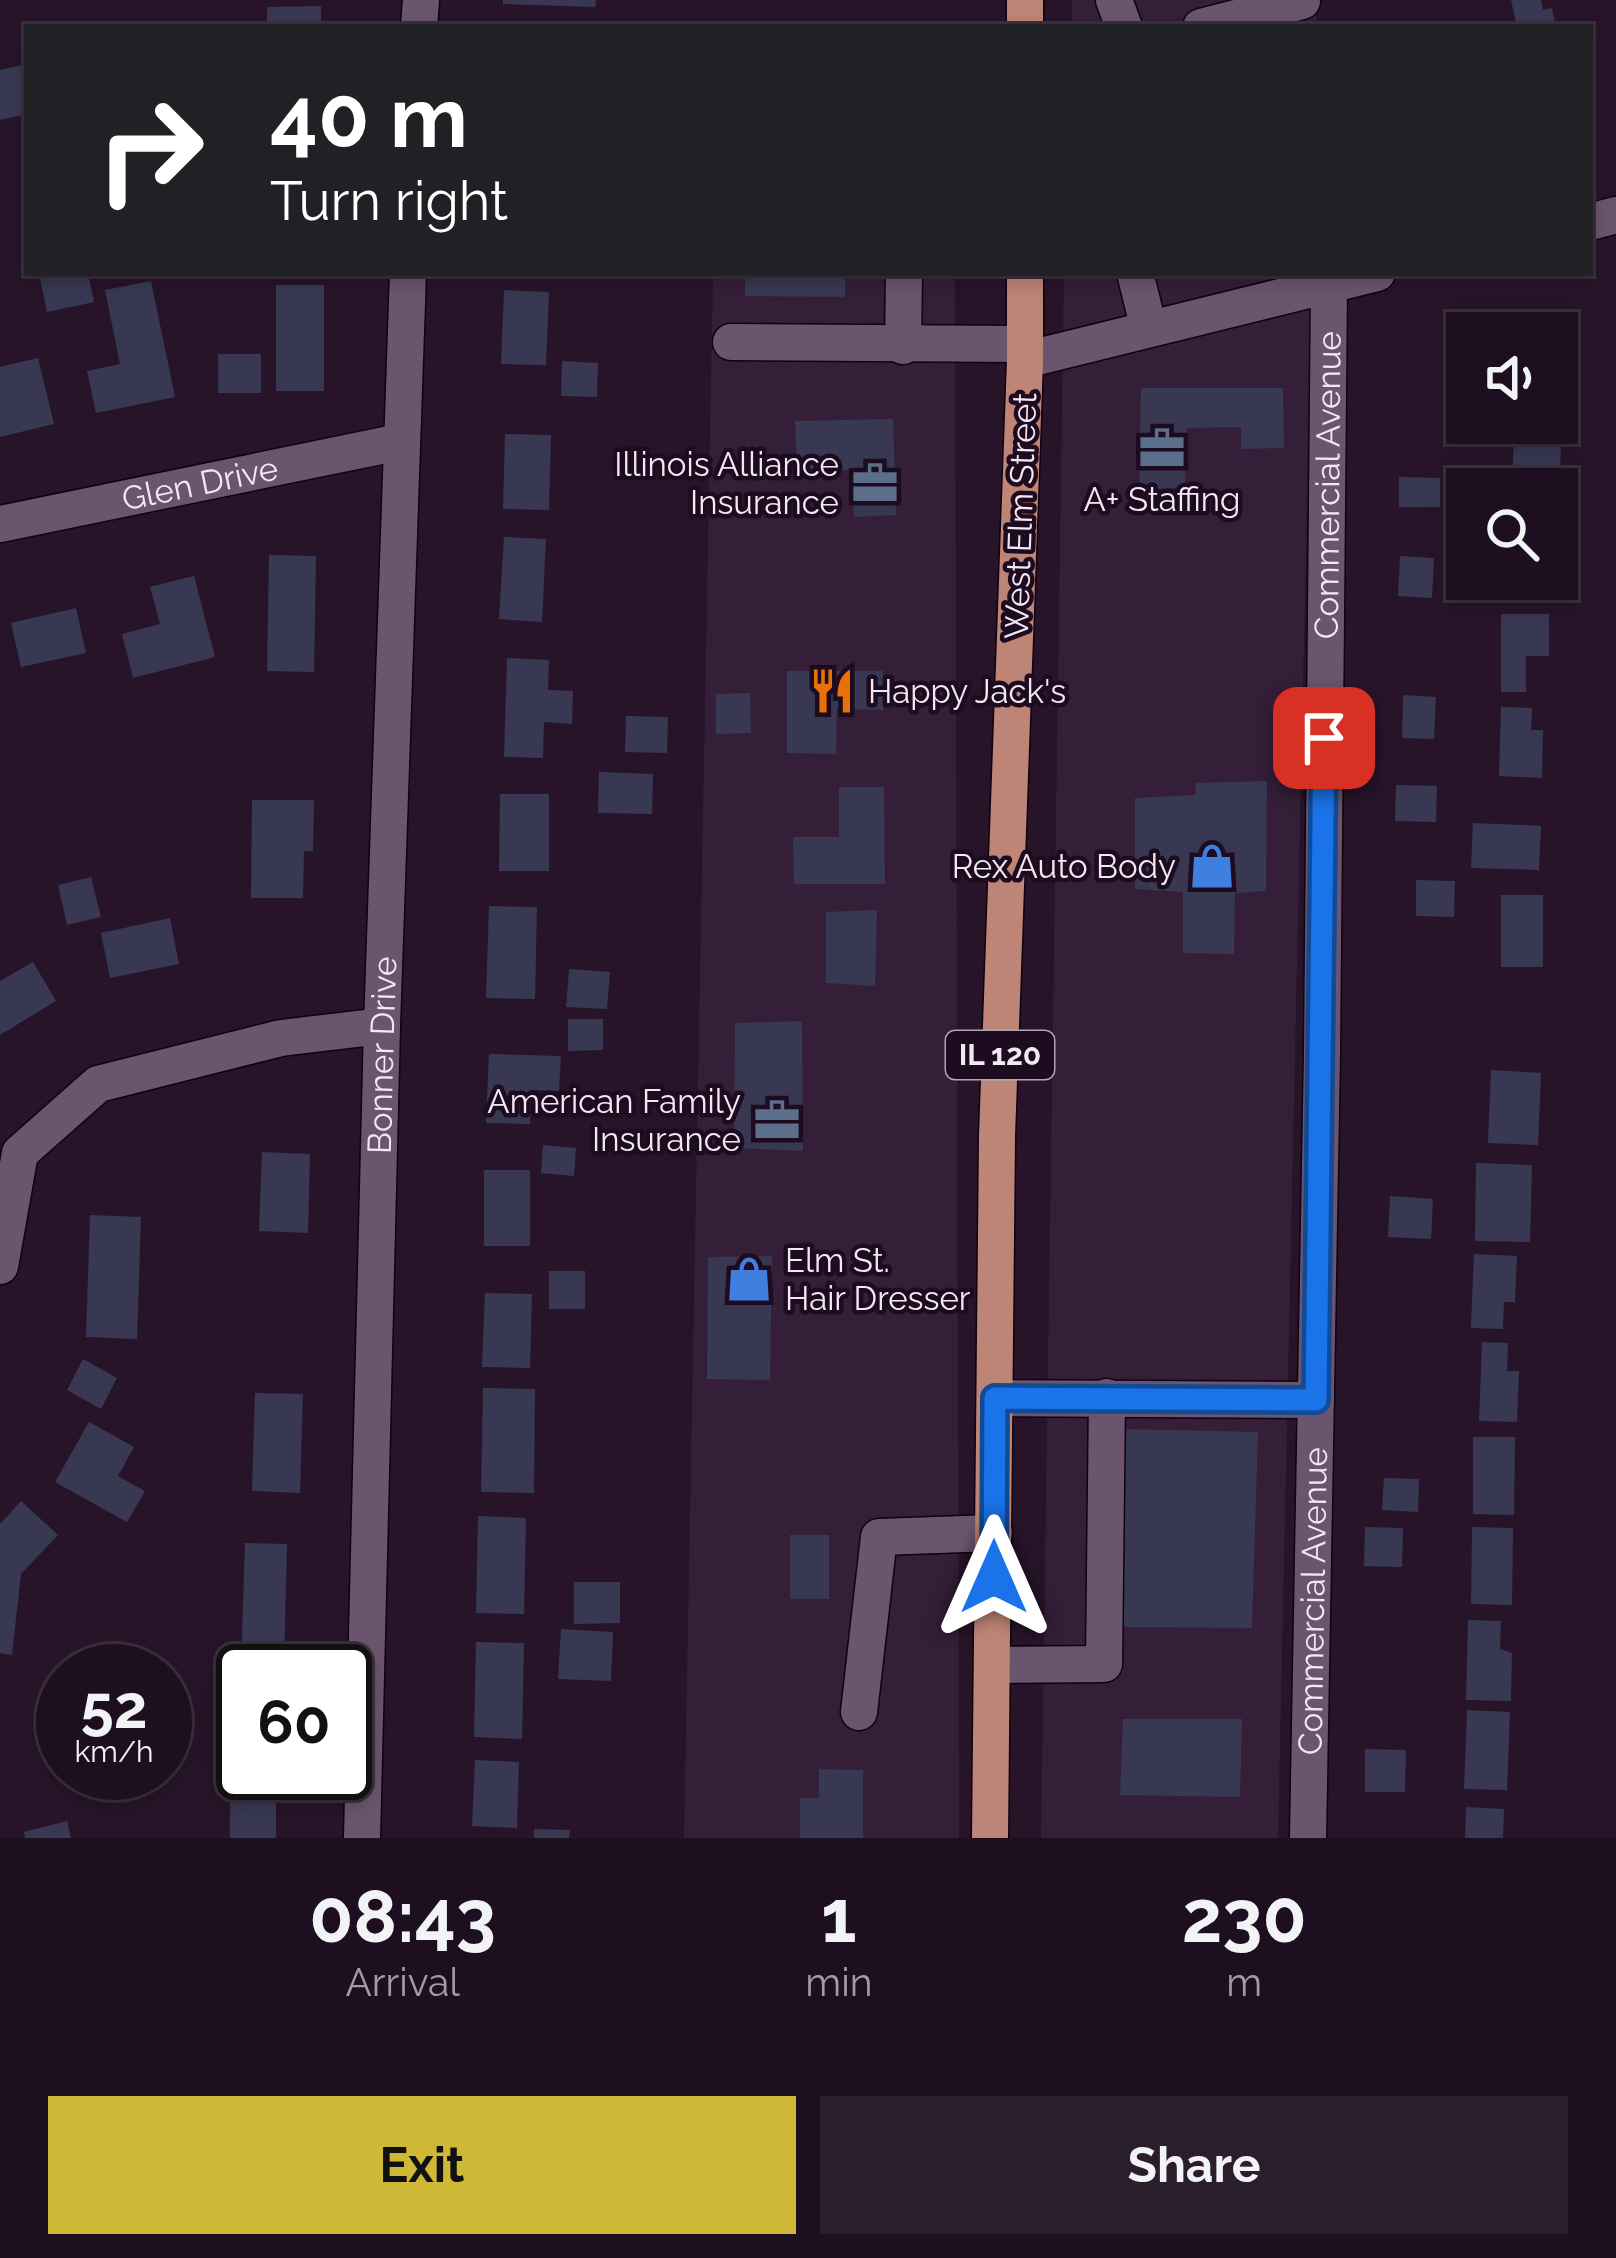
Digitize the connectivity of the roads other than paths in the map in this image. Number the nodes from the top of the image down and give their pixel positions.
1 (1303, 1) edge
2 (1213, 24) edge
3 (408, 276) edge
4 (904, 276) edge
5 (1025, 276) edge
6 (1136, 276) edge
7 (1356, 276) edge
8 (1313, 282) edge
9 (1149, 329) junction
10 (730, 342) dead end
11 (903, 346) junction
12 (1025, 352) junction
13 (400, 442) junction
14 (0, 524) edge
15 (382, 1026) junction
16 (0, 1266) edge
17 (1098, 1397) junction
18 (995, 1398) junction
19 (1316, 1400) junction
20 (994, 1533) junction
21 (993, 1665) junction
22 (859, 1712) dead end
23 (362, 1838) edge
24 (990, 1838) edge
25 (1308, 1838) edge

1 - 2 street
3 - 13 street, Bonner Drive
4 - 11 street
5 - 12 main road, West Elm Street / IL 120
6 - 9 street
7 - 8 street
8 - 9 street
8 - 19 street, Commercial Avenue
9 - 12 street
10 - 11 street
11 - 12 street
12 - 18 main road, West Elm Street / IL 120
13 - 14 street, Glen Drive
13 - 15 street, Bonner Drive
15 - 16 street
15 - 23 street, Bonner Drive
17 - 18 street
17 - 19 street
17 - 21 street
18 - 20 main road, West Elm Street / IL 120
19 - 25 street, Commercial Avenue
20 - 21 main road, West Elm Street / IL 120
20 - 22 street
21 - 24 main road, West Elm Street / IL 120

